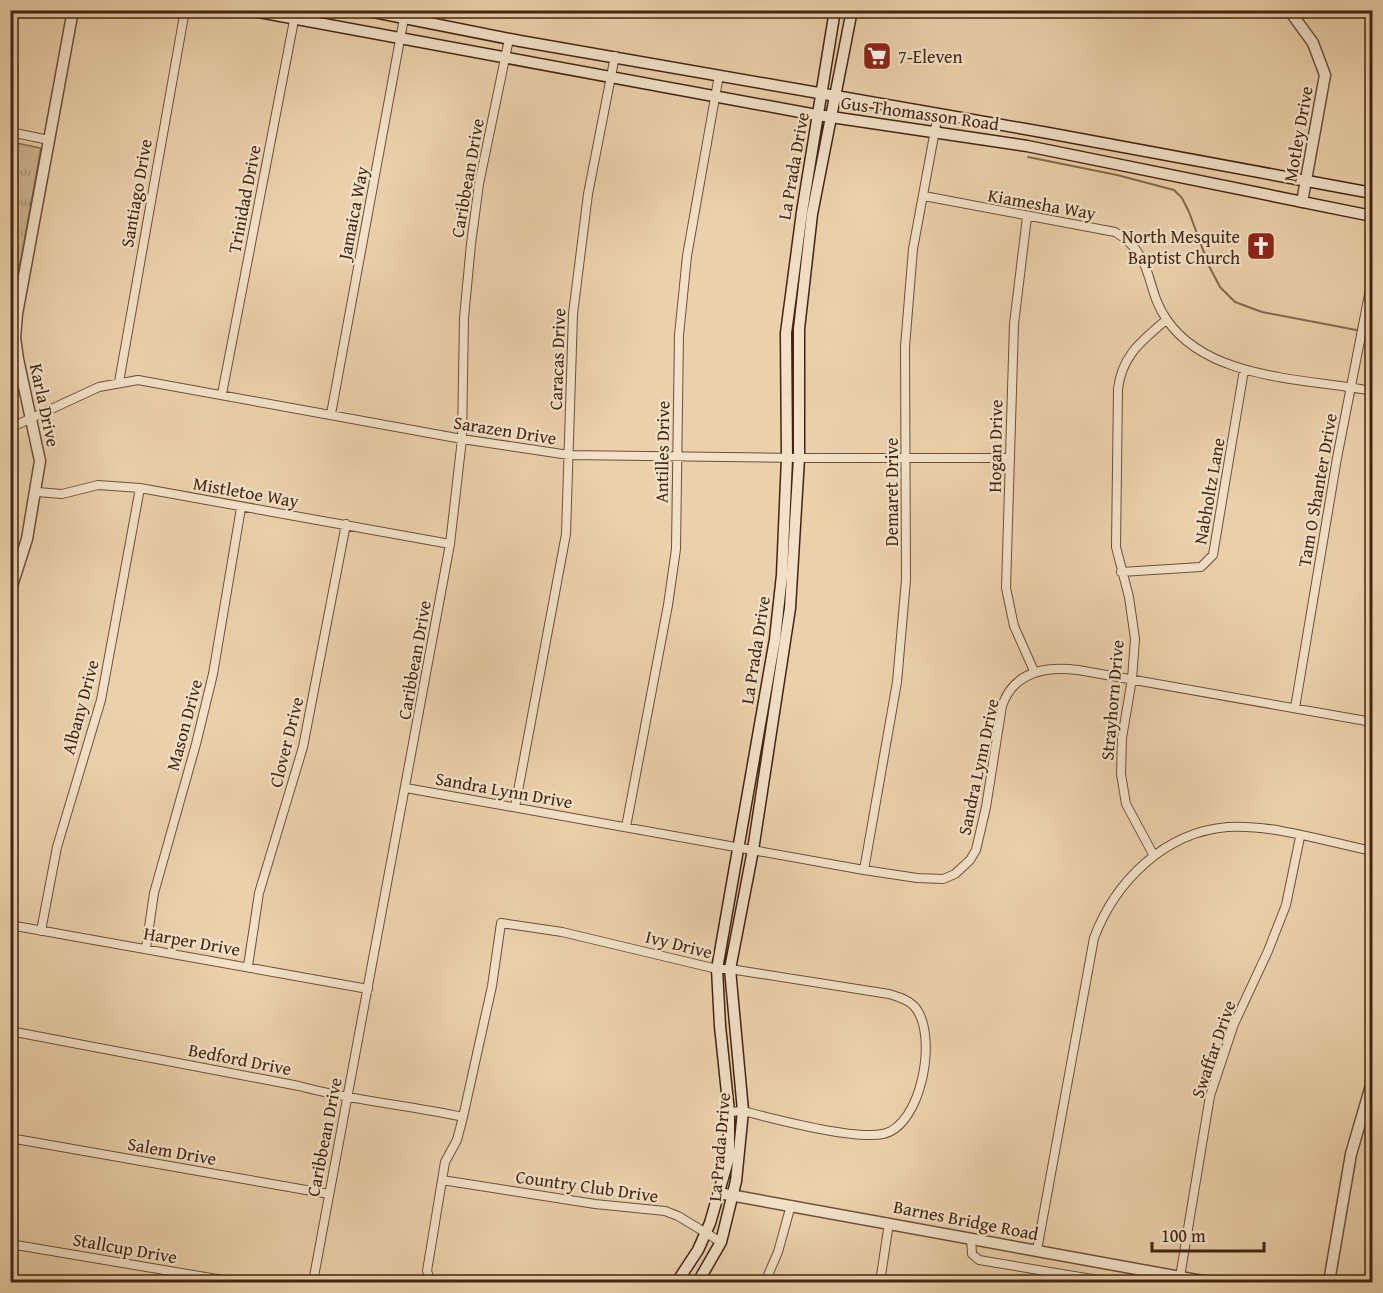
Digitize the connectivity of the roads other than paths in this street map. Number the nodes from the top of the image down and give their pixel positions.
1 (73, 10) edge
2 (185, 10) edge
3 (248, 10) edge
4 (364, 10) edge
5 (835, 10) edge
6 (852, 10) edge
7 (1289, 10) edge
8 (295, 15) edge
9 (404, 18) junction
10 (400, 38) junction
11 (509, 39) junction
12 (615, 56) junction
13 (506, 57) junction
14 (719, 75) junction
15 (611, 77) junction
16 (823, 94) junction
17 (715, 96) junction
18 (836, 96) junction
19 (939, 114) junction
20 (819, 115) junction
21 (832, 117) junction
22 (937, 131) junction
23 (10, 132) edge
24 (49, 140) junction
25 (1307, 182) junction
26 (1372, 194) edge
27 (924, 196) junction
28 (1302, 202) junction
29 (1372, 216) edge
30 (1027, 217) junction
31 (806, 222) junction
32 (1372, 279) edge
33 (1166, 320) junction
34 (1244, 370) junction
35 (119, 382) junction
36 (1351, 387) junction
37 (1372, 391) edge
38 (222, 394) junction
39 (331, 414) junction
40 (31, 418) junction
41 (10, 428) edge
42 (462, 440) junction
43 (569, 455) junction
44 (676, 456) junction
45 (793, 458) junction
46 (1010, 458) junction
47 (905, 459) junction
48 (140, 488) junction
49 (37, 492) junction
50 (241, 508) junction
51 (346, 524) junction
52 (450, 544) junction
53 (1121, 572) junction
54 (10, 592) edge
55 (1034, 671) junction
56 (1132, 679) junction
57 (1295, 708) junction
58 (1372, 722) edge
59 (406, 788) junction
60 (515, 807) junction
61 (626, 827) junction
62 (1300, 837) junction
63 (738, 847) junction
64 (753, 850) junction
65 (1372, 851) edge
66 (1154, 856) junction
67 (864, 870) junction
68 (10, 925) edge
69 (41, 931) junction
70 (146, 948) junction
71 (248, 966) junction
72 (717, 969) junction
73 (730, 969) junction
74 (368, 989) junction
75 (720, 1026) junction
76 (734, 1027) junction
77 (10, 1031) edge
78 (1372, 1082) edge
79 (346, 1099) junction
80 (743, 1111) junction
81 (729, 1112) junction
82 (463, 1117) junction
83 (10, 1138) edge
84 (442, 1180) junction
85 (718, 1193) junction
86 (329, 1194) junction
87 (733, 1196) junction
88 (791, 1205) junction
89 (889, 1223) junction
90 (706, 1233) junction
91 (971, 1238) junction
92 (721, 1242) junction
93 (10, 1244) edge
94 (1037, 1250) junction
95 (1180, 1278) junction
96 (235, 1282) edge
97 (313, 1282) edge
98 (431, 1282) edge
99 (677, 1282) edge
100 (698, 1282) edge
101 (765, 1282) edge
102 (880, 1282) edge
103 (1110, 1282) edge
104 (1208, 1282) edge
105 (1329, 1282) edge

1 - 24 main road, Karla Drive
2 - 35 street, Santiago Drive
3 - 8 main road, Gus Thomasson Road
4 - 9 main road, Gus Thomasson Road
5 - 16 main road, La Prada Drive
6 - 18 main road, La Prada Drive
7 - 25 main road, Motley Drive
8 - 10 main road, Gus Thomasson Road
8 - 38 street, Trinidad Drive
9 - 10 street, Jamaica Way
9 - 11 main road, Gus Thomasson Road
10 - 13 main road, Gus Thomasson Road
10 - 39 street, Jamaica Way
11 - 12 main road, Gus Thomasson Road
11 - 13 street, Caribbean Drive
12 - 14 main road, Gus Thomasson Road
12 - 15 street, Caracas Drive
13 - 15 main road, Gus Thomasson Road
13 - 42 street, Caribbean Drive
14 - 16 main road, Gus Thomasson Road
14 - 17 street, Antilles Drive
15 - 17 main road, Gus Thomasson Road
15 - 43 street, Caracas Drive
16 - 18 main road, Gus Thomasson Road
16 - 20 main road, La Prada Drive
17 - 20 main road, Gus Thomasson Road
17 - 44 street, Antilles Drive
18 - 19 main road, Gus Thomasson Road
18 - 21 main road, La Prada Drive
19 - 22 street, Demaret Drive
19 - 25 main road, Gus Thomasson Road
20 - 21 main road, Gus Thomasson Road
20 - 31 main road, La Prada Drive
21 - 22 main road, Gus Thomasson Road
21 - 31 main road, La Prada Drive
22 - 27 street, Demaret Drive
22 - 28 main road, Gus Thomasson Road
23 - 24 street
24 - 40 main road, Karla Drive
25 - 26 main road, Gus Thomasson Road
25 - 28 main road, Motley Drive
27 - 30 street, Kiamesha Way
27 - 47 street, Demaret Drive
28 - 29 main road, Gus Thomasson Road
30 - 33 street, Kiamesha Way
30 - 46 street, Hogan Drive
31 - 45 main road, La Prada Drive
32 - 36 street, Tam O Shanter Drive
33 - 34 street, Kiamesha Way
33 - 53 street, Strayhorn Drive
34 - 36 street, Kiamesha Way
34 - 53 street, Nabholtz Lane
35 - 38 street, Sarazen Drive
35 - 40 street, Sarazen Drive
36 - 37 street, Kiamesha Way
36 - 57 street, Tam O Shanter Drive
38 - 39 street, Sarazen Drive
39 - 42 street, Sarazen Drive
40 - 41 street, Sarazen Drive
40 - 49 main road, Karla Drive
42 - 43 street, Sarazen Drive
42 - 52 street, Caribbean Drive
43 - 44 street, Sarazen Drive
43 - 60 street, Caracas Drive
44 - 45 street, Sarazen Drive
44 - 61 street, Antilles Drive
45 - 47 street, Sarazen Drive
45 - 63 main road, La Prada Drive
45 - 64 main road, La Prada Drive
46 - 47 street, Sarazen Drive
46 - 55 street, Hogan Drive
47 - 67 street, Demaret Drive
48 - 49 street, Mistletoe Way
48 - 50 street, Mistletoe Way
48 - 69 street, Albany Drive
49 - 54 main road, Karla Drive
50 - 51 street, Mistletoe Way
50 - 70 street, Mason Drive
51 - 52 street, Mistletoe Way
51 - 71 street, Clover Drive
52 - 59 street, Caribbean Drive
53 - 56 street, Strayhorn Drive
55 - 56 street
55 - 67 street, Sandra Lynn Drive
56 - 57 street
56 - 66 street, Strayhorn Drive
57 - 58 street
59 - 60 street, Sandra Lynn Drive
59 - 74 street, Caribbean Drive
60 - 61 street, Sandra Lynn Drive
61 - 63 street, Sandra Lynn Drive
62 - 65 street
62 - 66 street
62 - 95 street, Swaffar Drive
63 - 64 street, Sandra Lynn Drive
63 - 72 main road, La Prada Drive
64 - 67 street, Sandra Lynn Drive
64 - 73 main road, La Prada Drive
66 - 94 street
68 - 69 street, Harper Drive
69 - 70 street, Harper Drive
70 - 71 street, Harper Drive
71 - 74 street, Harper Drive
72 - 73 street, Ivy Drive
72 - 75 main road, La Prada Drive
72 - 82 street, Ivy Drive
73 - 76 main road, La Prada Drive
73 - 80 street, Ivy Drive
74 - 79 street, Caribbean Drive
75 - 76 main road
75 - 81 main road, La Prada Drive
76 - 80 main road, La Prada Drive
77 - 79 street, Bedford Drive
78 - 105 main road
79 - 82 street, Bedford Drive
79 - 86 street, Caribbean Drive
80 - 81 street, Ivy Drive
80 - 87 main road, La Prada Drive
81 - 85 main road, La Prada Drive
82 - 84 street, Ivy Drive
83 - 86 street, Salem Drive
84 - 90 street, Country Club Drive
84 - 98 street, Ivy Drive
85 - 87 main road, Barnes Bridge Road
85 - 90 main road, La Prada Drive
86 - 97 street, Caribbean Drive
87 - 88 main road, Barnes Bridge Road
87 - 92 main road, La Prada Drive
88 - 89 main road, Barnes Bridge Road
88 - 101 street
89 - 91 main road, Barnes Bridge Road
89 - 102 street
90 - 92 street, Country Club Drive
90 - 99 main road, La Prada Drive
91 - 94 main road, Barnes Bridge Road
91 - 103 street
92 - 100 main road, La Prada Drive
93 - 96 street, Stallcup Drive
94 - 95 main road, Barnes Bridge Road
95 - 104 main road, Barnes Bridge Road

